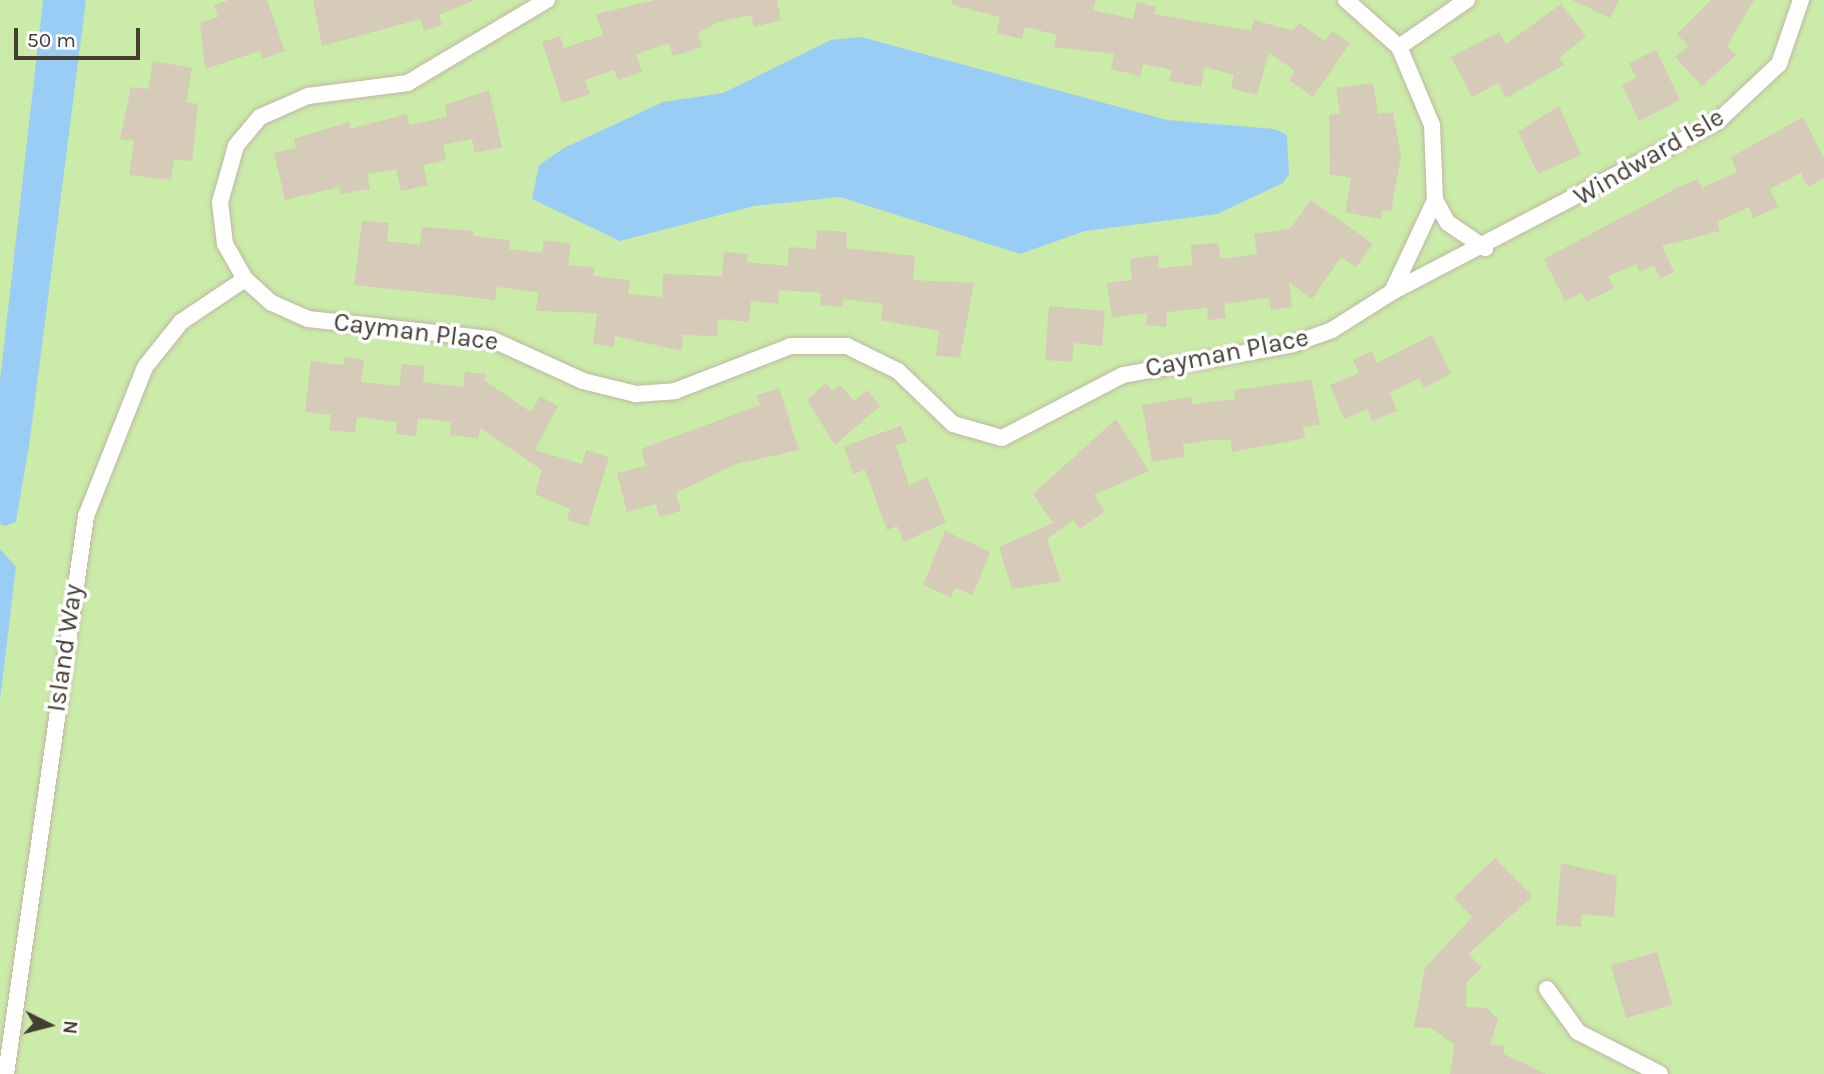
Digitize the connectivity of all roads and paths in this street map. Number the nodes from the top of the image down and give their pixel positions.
1 (547, 0) edge
2 (1346, 0) edge
3 (1467, 0) edge
4 (1801, 0) edge
5 (1399, 47) junction
6 (1435, 200) junction
7 (1485, 248) junction
8 (245, 279) junction
9 (1392, 292) junction
10 (1547, 989) dead end
11 (6, 1074) edge
12 (1660, 1074) edge

1 - 8 street, Cayman Place
2 - 5 street
3 - 5 street
4 - 7 street, Windward Isle
5 - 6 street
6 - 7 street
6 - 9 street
7 - 9 street, Windward Isle
8 - 9 street, Cayman Place
8 - 11 street, Island Way
10 - 12 street

